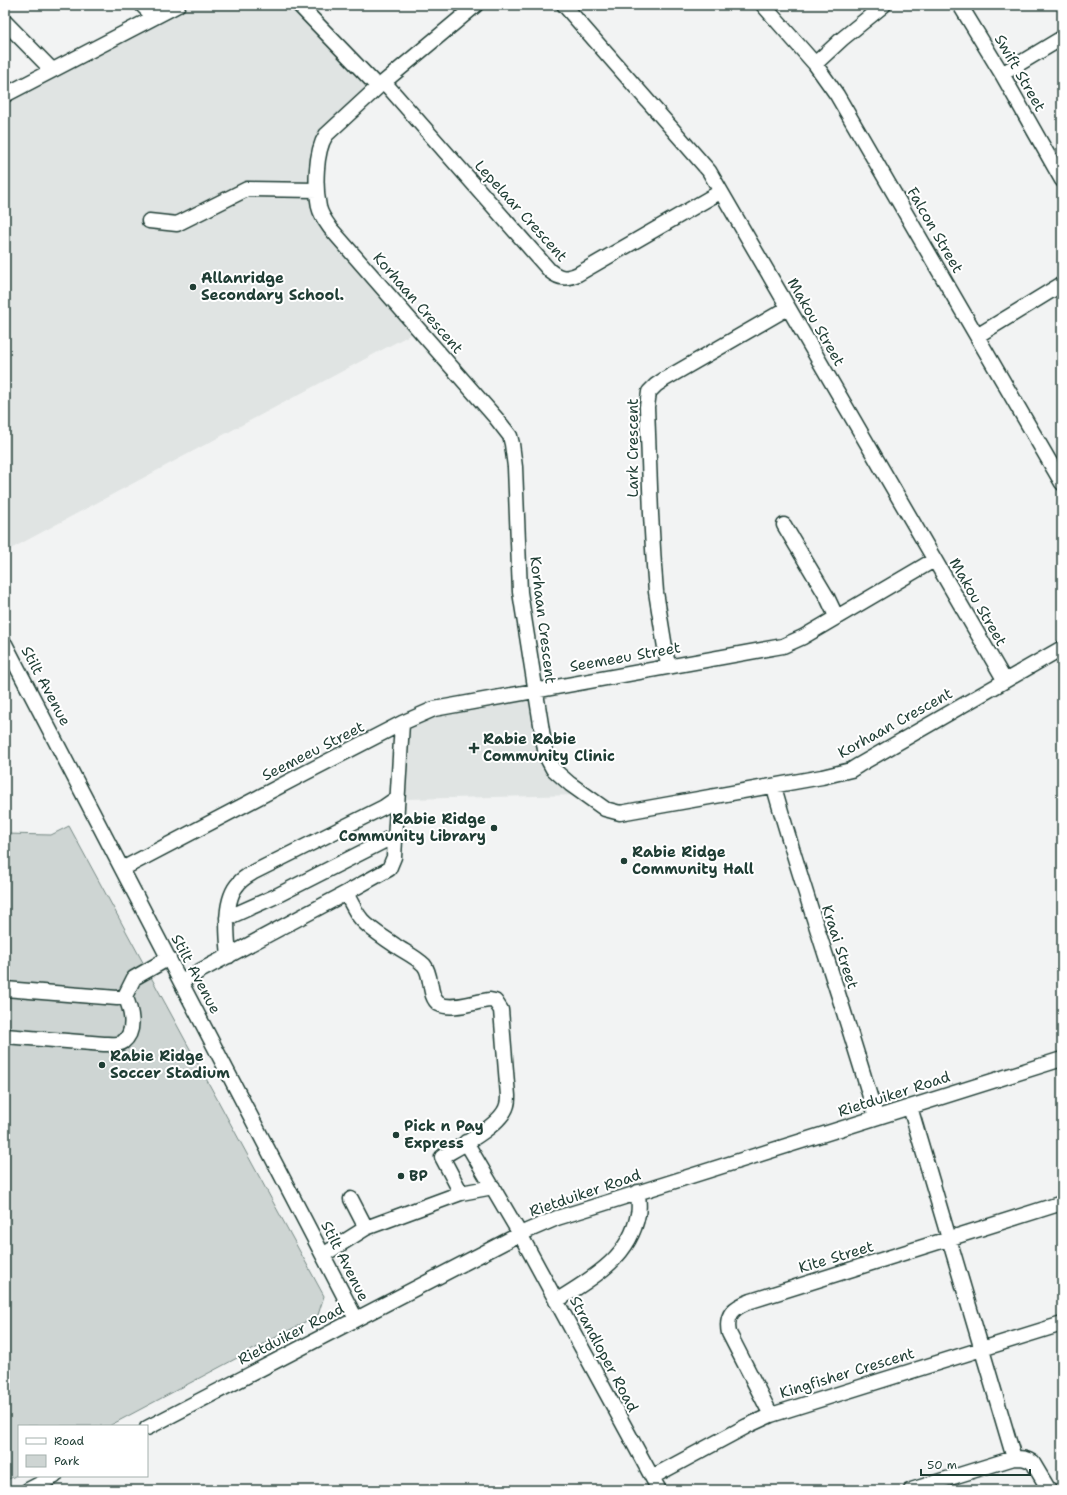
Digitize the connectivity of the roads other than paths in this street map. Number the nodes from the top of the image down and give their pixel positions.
1 (142, 5) edge
2 (178, 5) edge
3 (476, 5) edge
4 (564, 5) edge
5 (763, 5) edge
6 (884, 5) edge
7 (960, 5) edge
8 (303, 6) edge
9 (154, 17) junction
10 (5, 22) edge
11 (1062, 38) edge
12 (815, 64) junction
13 (52, 70) junction
14 (1002, 74) junction
15 (381, 84) junction
16 (5, 95) edge
17 (1062, 180) edge
18 (317, 190) junction
19 (720, 192) junction
20 (150, 221) dead end
21 (1062, 284) edge
22 (788, 308) junction
23 (977, 336) junction
24 (1062, 483) edge
25 (784, 525) dead end
26 (934, 560) junction
27 (836, 616) junction
28 (5, 644) edge
29 (1062, 648) edge
30 (668, 666) junction
31 (1005, 681) junction
32 (535, 690) junction
33 (402, 723) junction
34 (774, 787) junction
35 (397, 798) junction
36 (396, 835) junction
37 (122, 869) junction
38 (346, 893) junction
39 (228, 918) junction
40 (229, 956) junction
41 (169, 958) junction
42 (181, 982) junction
43 (5, 989) edge
44 (125, 996) junction
45 (5, 1036) edge
46 (1062, 1059) edge
47 (910, 1107) junction
48 (876, 1117) junction
49 (466, 1142) junction
50 (493, 1187) junction
51 (638, 1192) junction
52 (462, 1193) junction
53 (351, 1199) dead end
54 (1062, 1203) edge
55 (366, 1228) junction
56 (520, 1234) junction
57 (950, 1238) junction
58 (323, 1255) junction
59 (556, 1301) junction
60 (356, 1319) junction
61 (1062, 1324) edge
62 (982, 1349) junction
63 (771, 1414) junction
64 (148, 1427) edge
65 (1014, 1458) junction
66 (53, 1477) edge
67 (652, 1477) junction
68 (28, 1490) edge
69 (659, 1490) edge
70 (911, 1490) edge
71 (1049, 1490) edge

1 - 9 street
2 - 9 street
3 - 15 street, Korhaan Crescent
4 - 19 street, Makou Street
5 - 12 street, Falcon Street
6 - 12 street
7 - 14 street, Swift Street
8 - 15 street, Lepelaar Crescent
9 - 13 street
10 - 13 street
11 - 14 street
12 - 23 street, Falcon Street
13 - 16 street
14 - 17 street, Swift Street
15 - 18 street, Korhaan Crescent
15 - 19 street, Lepelaar Crescent
18 - 20 street
18 - 32 street, Korhaan Crescent
19 - 22 street, Makou Street
21 - 23 street
22 - 26 street, Makou Street
22 - 30 street, Lark Crescent
23 - 24 street, Falcon Street
25 - 27 street
26 - 27 street, Seemeeu Street
26 - 31 street, Makou Street
27 - 30 street, Seemeeu Street
28 - 37 street, Stilt Avenue
29 - 31 street, Korhaan Crescent
30 - 32 street, Seemeeu Street
31 - 34 street, Korhaan Crescent
32 - 33 street, Seemeeu Street
32 - 34 street, Korhaan Crescent
33 - 35 street
33 - 37 street, Seemeeu Street
34 - 48 street, Kraai Street
35 - 36 street
35 - 39 street
36 - 38 street
36 - 39 street
37 - 41 street, Stilt Avenue
38 - 40 street
38 - 49 street
39 - 40 street
40 - 42 street
41 - 42 street, Stilt Avenue
41 - 44 street
42 - 58 street, Stilt Avenue
43 - 44 street
44 - 45 street
46 - 47 street, Rietduiker Road
47 - 48 street, Rietduiker Road
47 - 57 street
48 - 51 street, Rietduiker Road
49 - 50 street, Strandloper Road
49 - 52 street
50 - 52 street
50 - 56 street, Strandloper Road
51 - 56 street, Rietduiker Road
51 - 59 street
52 - 55 street
53 - 55 street
54 - 57 street, Kite Street
55 - 58 street
56 - 59 street, Strandloper Road
56 - 60 street, Rietduiker Road
57 - 62 street
57 - 63 street, Kite Street
58 - 60 street, Stilt Avenue
59 - 67 street, Strandloper Road
60 - 64 street, Rietduiker Road
61 - 62 street, Kingfisher Crescent
62 - 63 street, Kingfisher Crescent
62 - 65 street
63 - 67 street, Kingfisher Crescent
65 - 70 street
65 - 71 street
66 - 68 street
67 - 69 street, Strandloper Road

